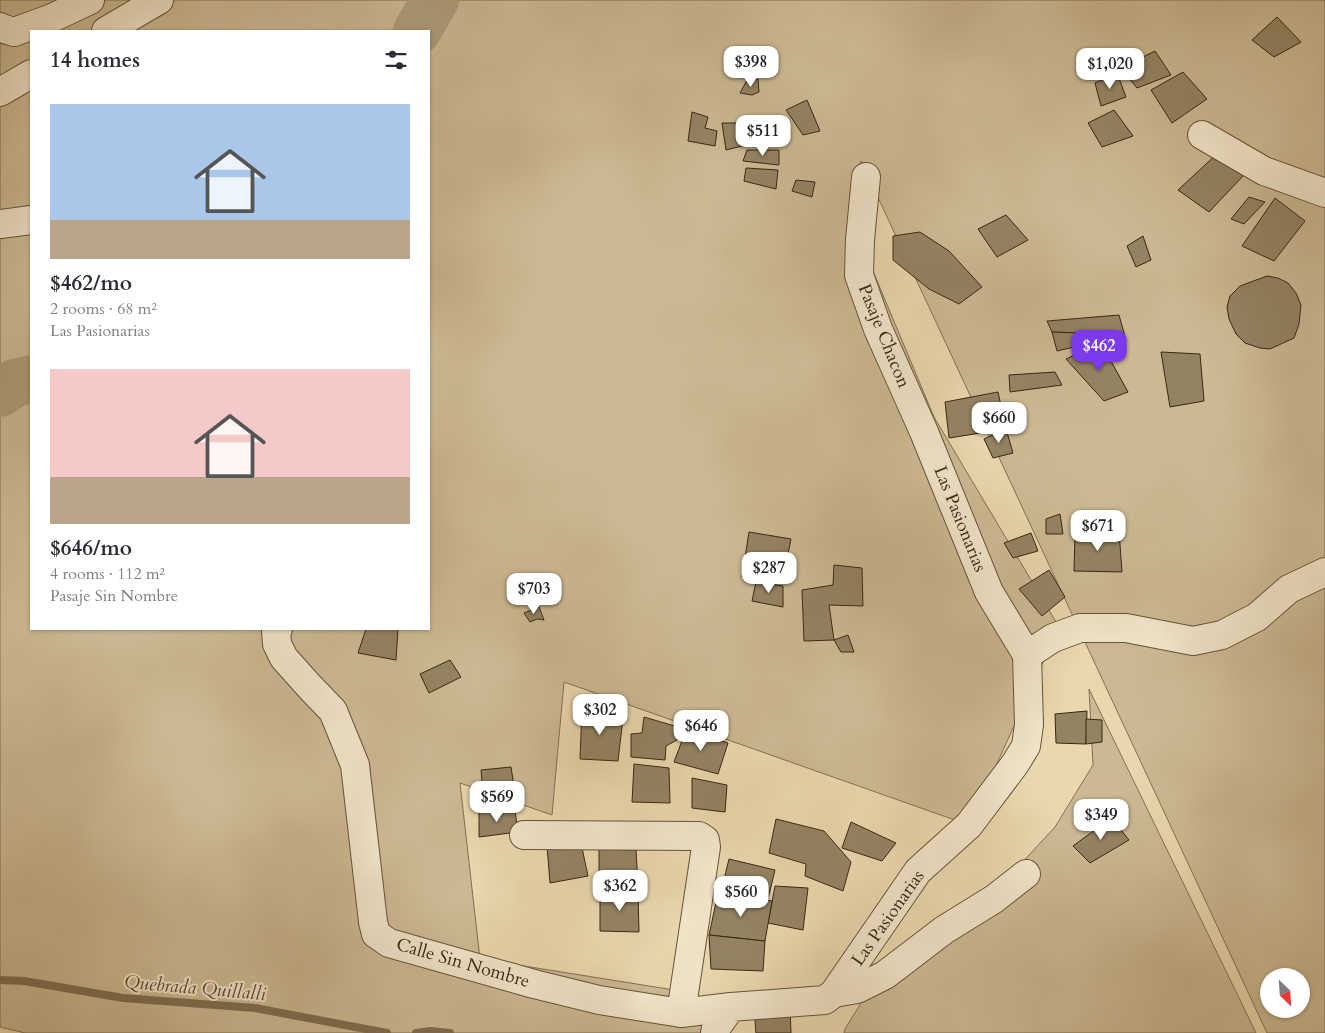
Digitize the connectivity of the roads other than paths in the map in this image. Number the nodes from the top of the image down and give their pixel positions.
1 (90, 0) edge
2 (159, 0) edge
3 (0, 27) edge
4 (108, 30) edge
5 (30, 75) edge
6 (0, 92) edge
7 (1202, 134) dead end
8 (866, 176) dead end
9 (1325, 193) edge
10 (30, 220) edge
11 (0, 224) edge
12 (924, 432) joint
13 (1325, 572) edge
14 (277, 630) edge
15 (1027, 655) junction
16 (524, 835) dead end
17 (1026, 874) dead end
18 (834, 994) junction
19 (731, 1007) junction
20 (681, 1013) junction
21 (715, 1033) edge

1 - 3 street
2 - 4 street
5 - 6 street
7 - 9 street
8 - 12 street, Pasaje Chacon
10 - 11 street
12 - 15 street, Las Pasionarias
13 - 15 street
14 - 20 street, Calle Sin Nombre
15 - 18 street, Las Pasionarias
16 - 20 street
17 - 18 street
18 - 19 street
19 - 20 street, Calle Sin Nombre
19 - 21 street

